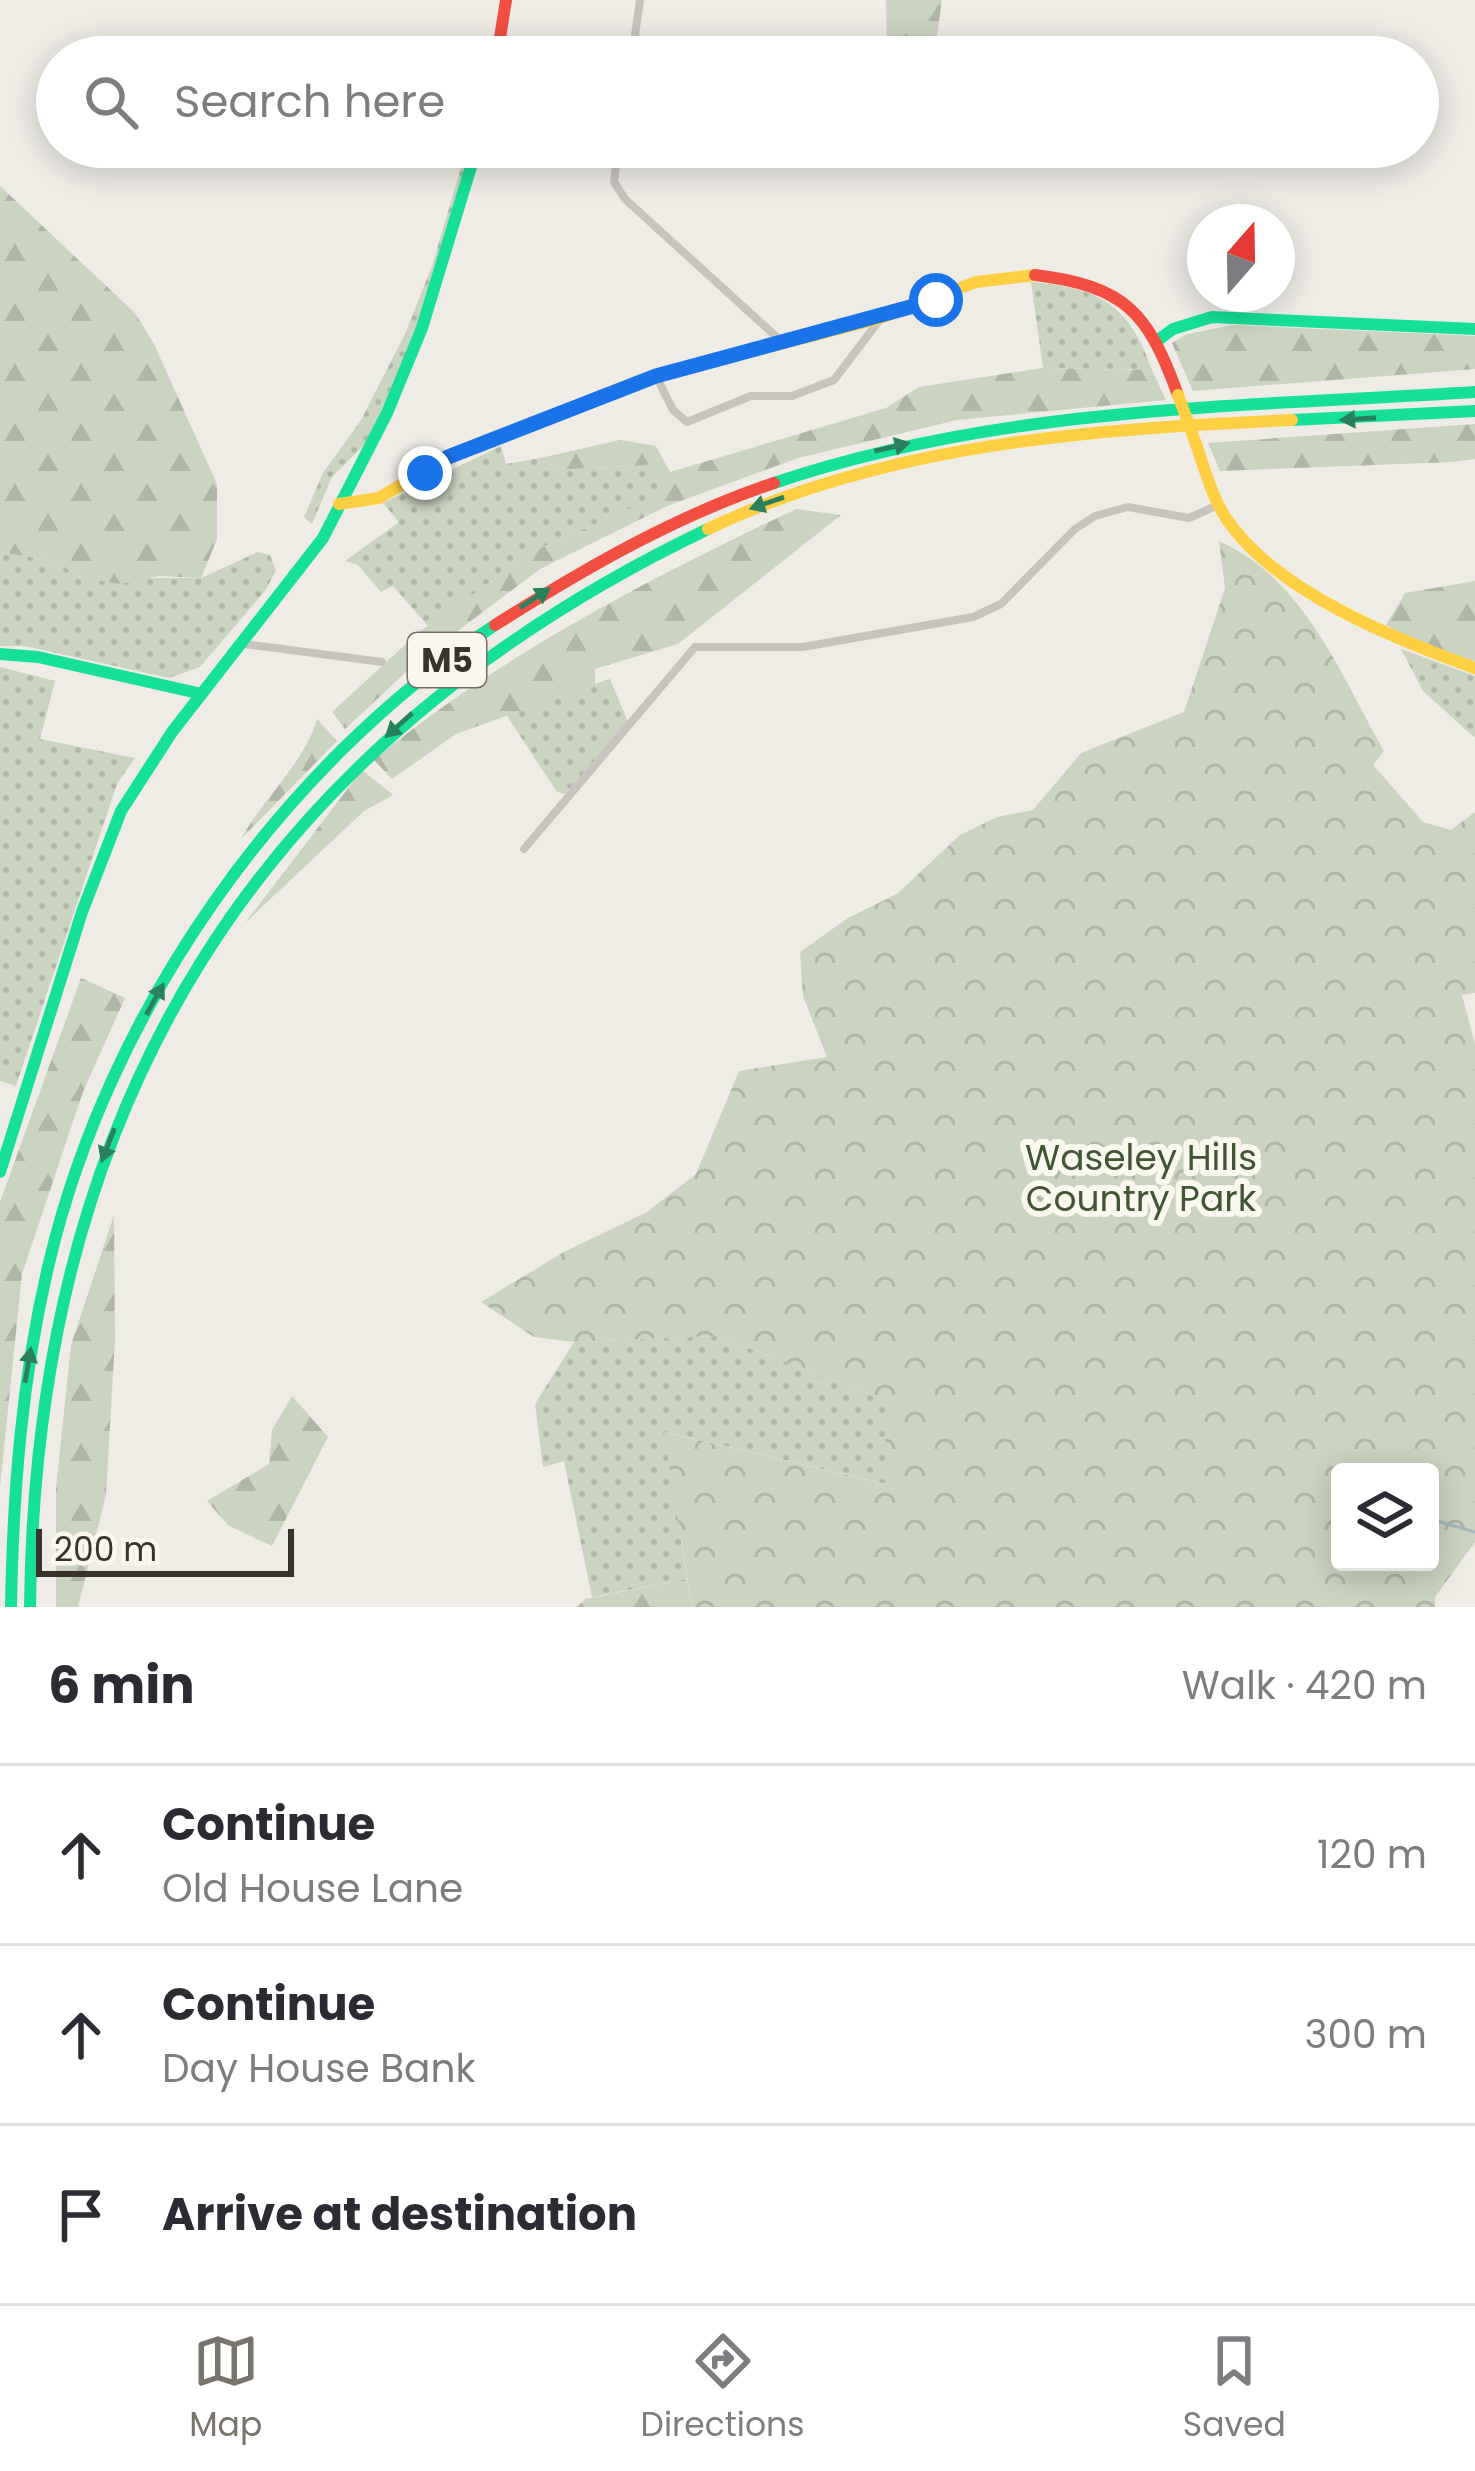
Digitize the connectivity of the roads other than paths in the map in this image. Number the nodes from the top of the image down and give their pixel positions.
1 (506, 0) edge
2 (640, 0) edge
3 (500, 36) edge
4 (635, 36) edge
5 (471, 168) edge
6 (616, 168) edge
7 (881, 318) junction
8 (1475, 329) edge
9 (1158, 340) junction
10 (781, 341) junction
11 (656, 376) junction
12 (1475, 392) edge
13 (1475, 411) edge
14 (339, 504) junction
15 (1218, 505) junction
16 (244, 644) junction
17 (0, 654) edge
18 (382, 662) dead end
19 (1475, 668) edge
20 (202, 694) junction
21 (524, 849) dead end
22 (0, 1172) edge
23 (11, 1607) edge
24 (30, 1607) edge

1 - 3 main road
2 - 4 street
5 - 14 main road
6 - 10 street
7 - 9 main road
7 - 10 main road
7 - 11 street
8 - 9 main road
9 - 15 main road, bridge
10 - 11 main road
11 - 14 main road
23 -> 12 main road, M5
13 -> 24 main road, M5
14 - 16 main road
15 - 19 main road
15 - 21 street
16 - 18 street
16 - 20 main road
17 - 20 main road
20 - 22 main road

